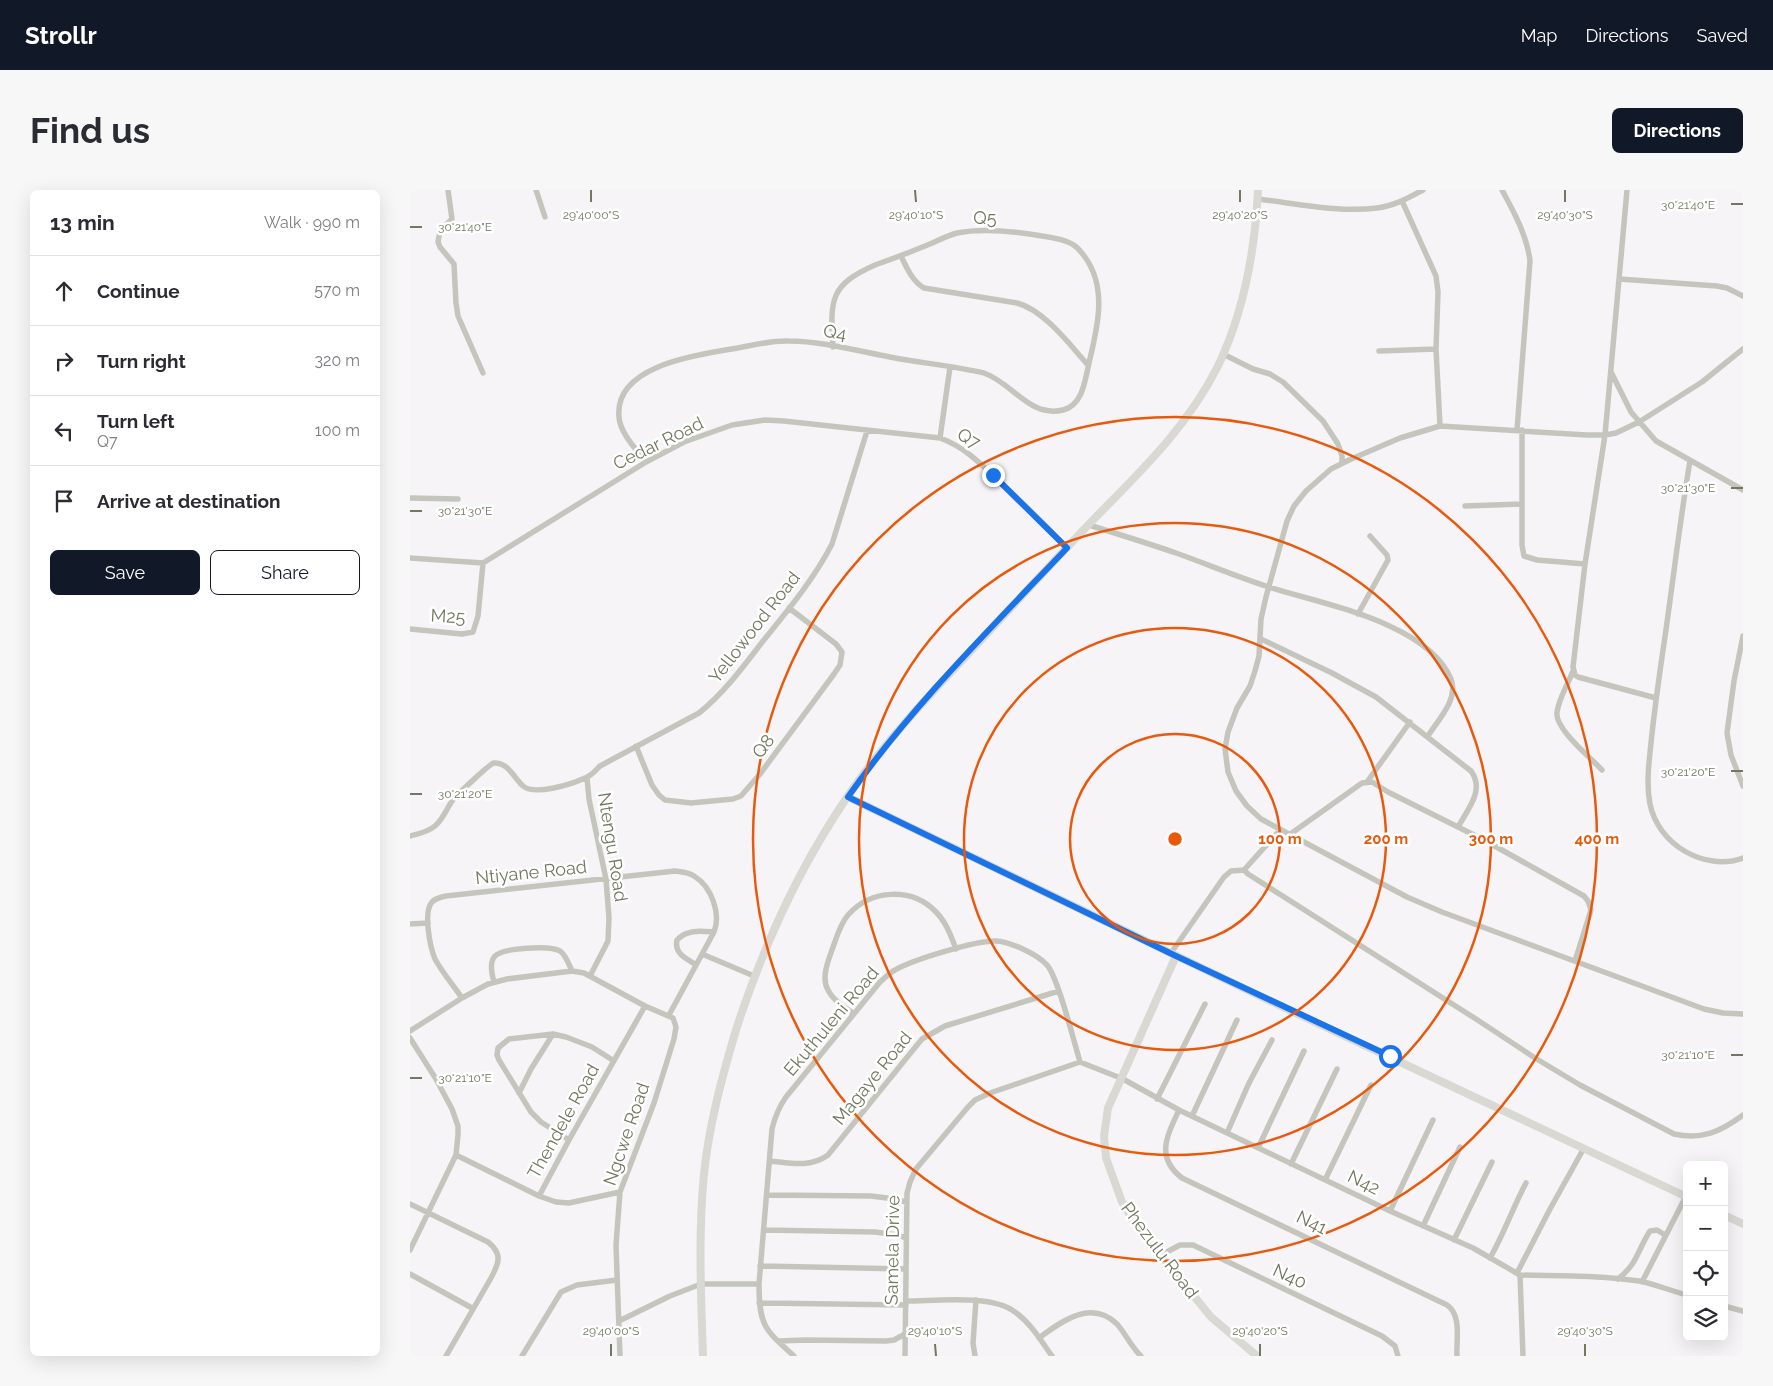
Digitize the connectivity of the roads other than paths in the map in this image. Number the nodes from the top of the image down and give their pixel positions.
1 (448, 190) edge
2 (536, 190) edge
3 (1258, 190) edge
4 (1422, 190) edge
5 (1502, 190) edge
6 (1627, 190) edge
7 (1257, 199) junction
8 (1402, 201) junction
9 (545, 217) dead end
10 (901, 256) junction
11 (1619, 279) junction
12 (1743, 296) edge
13 (833, 347) junction
14 (1436, 349) junction
15 (1379, 350) dead end
16 (1743, 350) edge
17 (1223, 354) junction
18 (1088, 365) junction
19 (950, 367) junction
20 (1610, 370) junction
21 (482, 373) dead end
22 (1639, 422) junction
23 (1440, 426) junction
24 (1519, 430) junction
25 (867, 431) junction
26 (1604, 435) junction
27 (940, 438) junction
28 (1690, 461) junction
29 (646, 462) junction
30 (1342, 463) junction
31 (1743, 490) edge
32 (410, 498) edge
33 (458, 498) dead end
34 (1522, 504) junction
35 (1465, 506) dead end
36 (1089, 525) junction
37 (1370, 536) dead end
38 (1067, 548) junction
39 (410, 558) edge
40 (484, 563) junction
41 (1585, 564) junction
42 (1269, 587) junction
43 (790, 608) junction
44 (1358, 614) junction
45 (410, 629) edge
46 (1743, 636) edge
47 (1261, 639) junction
48 (1574, 671) junction
49 (1656, 698) junction
50 (1410, 722) junction
51 (1428, 736) junction
52 (636, 746) junction
53 (1602, 770) dead end
54 (587, 778) junction
55 (1367, 782) junction
56 (1743, 786) edge
57 (848, 797) junction
58 (1458, 827) junction
59 (1280, 830) junction
60 (1289, 835) junction
61 (410, 836) edge
62 (1743, 858) edge
63 (1244, 870) junction
64 (606, 879) junction
65 (428, 923) junction
66 (410, 924) edge
67 (714, 932) junction
68 (956, 949) junction
69 (702, 954) junction
70 (1174, 955) junction
71 (1575, 961) junction
72 (696, 965) junction
73 (572, 971) junction
74 (590, 976) junction
75 (754, 976) junction
76 (494, 982) junction
77 (1059, 991) junction
78 (462, 998) junction
79 (1205, 1004) dead end
80 (645, 1006) junction
81 (853, 1013) junction
82 (1743, 1014) edge
83 (669, 1015) junction
84 (1237, 1020) dead end
85 (410, 1031) edge
86 (553, 1034) junction
87 (410, 1038) edge
88 (1272, 1040) dead end
89 (1304, 1051) dead end
90 (614, 1061) junction
91 (1080, 1062) junction
92 (1336, 1069) dead end
93 (1123, 1079) junction
94 (1371, 1084) dead end
95 (519, 1093) junction
96 (1157, 1098) junction
97 (1179, 1110) junction
98 (1743, 1115) edge
99 (1192, 1116) junction
100 (1433, 1120) dead end
101 (1227, 1133) junction
102 (569, 1140) junction
103 (1460, 1147) dead end
104 (1258, 1148) junction
105 (1584, 1148) junction
106 (456, 1155) junction
107 (770, 1161) junction
108 (1492, 1162) dead end
109 (1291, 1164) junction
110 (1325, 1180) junction
111 (1526, 1182) dead end
112 (620, 1192) junction
113 (767, 1195) junction
114 (1683, 1195) edge
115 (539, 1196) junction
116 (907, 1202) junction
117 (1683, 1202) edge
118 (410, 1204) edge
119 (1390, 1211) junction
120 (428, 1213) junction
121 (1728, 1217) edge
122 (1743, 1224) edge
123 (1423, 1226) junction
124 (764, 1230) junction
125 (1665, 1235) junction
126 (906, 1238) junction
127 (1454, 1240) junction
128 (410, 1250) edge
129 (1161, 1255) junction
130 (1490, 1258) junction
131 (760, 1266) junction
132 (906, 1269) junction
133 (410, 1274) edge
134 (1519, 1274) junction
135 (1618, 1279) junction
136 (616, 1280) junction
137 (1642, 1282) junction
138 (701, 1284) junction
139 (759, 1284) junction
140 (1683, 1294) edge
141 (976, 1300) junction
142 (759, 1303) junction
143 (906, 1303) junction
144 (1728, 1307) edge
145 (472, 1308) junction
146 (1743, 1312) edge
147 (619, 1321) junction
148 (905, 1334) junction
149 (1039, 1338) junction
150 (778, 1341) junction
151 (790, 1355) edge
152 (446, 1356) edge
153 (522, 1356) edge
154 (620, 1356) edge
155 (703, 1356) edge
156 (905, 1356) edge
157 (975, 1356) edge
158 (1052, 1356) edge
159 (1141, 1356) edge
160 (1257, 1356) edge
161 (1398, 1356) edge
162 (1457, 1356) edge
163 (1523, 1356) edge

1 - 21 street
2 - 9 street
3 - 7 street
4 - 8 street
5 - 24 street
6 - 11 street
7 - 8 street
7 - 17 street
8 - 14 street
10 - 13 street, Q5
10 - 18 street
10 - 18 street, Q5
11 - 12 street
11 - 20 street
13 - 19 street, Q4
13 - 29 street, Q4
14 - 15 street
14 - 23 street
16 - 22 street
17 - 30 street
17 - 36 street
18 - 19 street, Q4
19 - 27 street
20 - 22 street
20 - 26 street
22 - 26 street
22 - 28 street
23 - 24 street
23 - 30 street
24 - 26 street
24 - 34 street
25 - 27 street, Cedar Road
25 - 29 street, Cedar Road
25 - 43 street, Yellowood Road
26 - 41 street
27 - 38 street, Q7
28 - 31 street
28 - 49 street
29 - 40 street, Cedar Road
30 - 42 street
32 - 33 street
34 - 35 street
34 - 41 street
36 - 38 street
36 - 42 street
37 - 44 street
38 - 57 street
39 - 40 street
40 - 45 street, M25
41 - 48 street
42 - 44 street
42 - 47 street
43 - 52 street, Yellowood Road
43 - 52 street, Q8
44 - 51 street
46 - 56 street
47 - 50 street
47 - 59 street
48 - 49 street
48 - 53 street
49 - 62 street
50 - 51 street
50 - 55 street
51 - 58 street
52 - 54 street, Yellowood Road
54 - 61 street
54 - 64 street, Ntengu Road
55 - 58 street
55 - 60 street
57 - 70 street
57 - 75 street
58 - 71 street
59 - 60 street
59 - 63 street
60 - 71 street
63 - 70 street
63 - 98 street
64 - 65 street, Ntiyane Road
64 - 67 street, Ntiyane Road
64 - 74 street, Ntengu Road
65 - 66 street
65 - 78 street, Ntiyane Road
67 - 69 street
67 - 72 street
68 - 77 street, Ekuthuleni Road
68 - 81 street, Ekuthuleni Road
68 - 81 street
69 - 72 street
69 - 75 street
70 - 93 street, Phezulu Road
70 - 105 street
71 - 82 street
72 - 83 street
73 - 74 street
73 - 76 street
73 - 76 street
74 - 80 street
75 - 138 street
76 - 78 street
77 - 91 street, Ekuthuleni Road
77 - 107 street, Magaye Road
78 - 85 street
79 - 96 street
80 - 83 street
80 - 90 street, Thendele Road
81 - 107 street, Ekuthuleni Road
83 - 112 street, Ngcwe Road
84 - 99 street
86 - 90 street
86 - 95 street
86 - 95 street
87 - 106 street
88 - 101 street
89 - 104 street
90 - 102 street, Thendele Road
91 - 93 street
91 - 116 street, Samela Drive
92 - 109 street
93 - 96 street, N42
93 - 129 street, Phezulu Road
94 - 110 street
95 - 102 street
96 - 97 street, N42
97 - 99 street, N42
97 - 162 street, N41
99 - 101 street, N42
100 - 119 street
101 - 104 street, N42
102 - 115 street, Thendele Road
103 - 123 street
104 - 109 street, N42
105 - 114 street
105 - 134 street
106 - 115 street, Thendele Road
106 - 120 street
107 - 113 street, Ekuthuleni Road
108 - 127 street
109 - 110 street, N42
110 - 119 street, N42
111 - 130 street
112 - 115 street
112 - 136 street, Ngcwe Road
113 - 116 street
113 - 124 street, Ekuthuleni Road
116 - 126 street, Samela Drive
117 - 125 street
118 - 120 street
119 - 123 street, N42
120 - 128 street
120 - 145 street
121 - 122 street
123 - 127 street, N42
124 - 126 street
124 - 131 street, Ekuthuleni Road
125 - 135 street
125 - 137 street
126 - 132 street, Samela Drive
127 - 130 street, N42
129 - 160 street, Phezulu Road
129 - 161 street, N40
130 - 134 street, N42
131 - 132 street
131 - 139 street, Ekuthuleni Road
132 - 143 street, Samela Drive
133 - 145 street
134 - 135 street
134 - 163 street
135 - 137 street
136 - 147 street, Ngcwe Road
136 - 153 street
137 - 140 street
138 - 139 street
138 - 147 street
138 - 155 street
139 - 142 street, Ekuthuleni Road
141 - 143 street
141 - 149 street
141 - 157 street
142 - 143 street
142 - 150 street, Ekuthuleni Road
143 - 148 street, Samela Drive
144 - 146 street
145 - 152 street
147 - 154 street, Ngcwe Road
148 - 150 street
148 - 156 street, Samela Drive
149 - 158 street
149 - 159 street
150 - 151 street, Ekuthuleni Road

